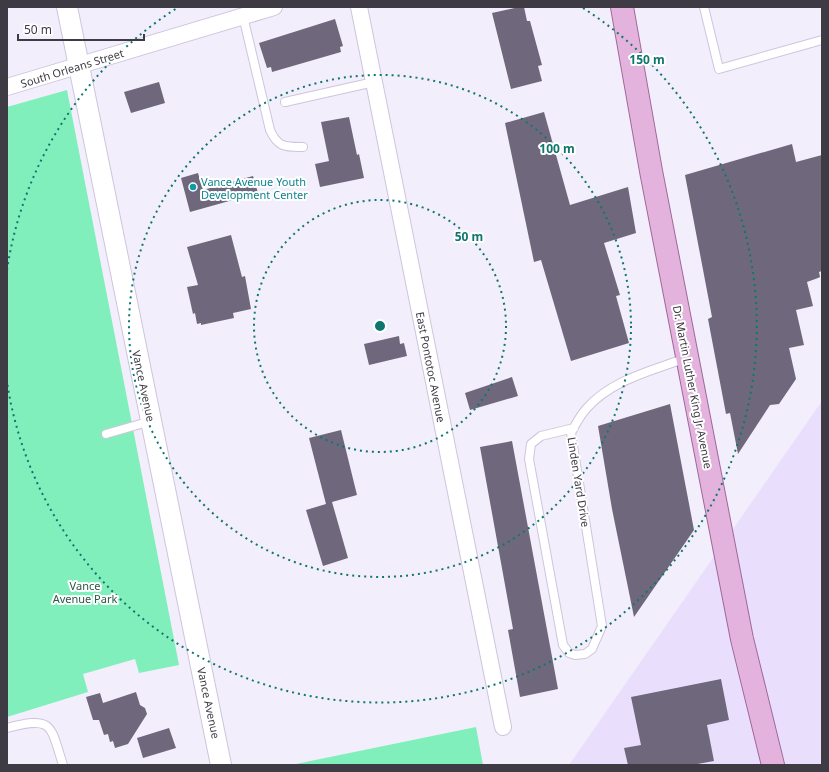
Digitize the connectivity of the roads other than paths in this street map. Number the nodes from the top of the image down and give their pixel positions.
1 (67, 7) edge
2 (274, 7) edge
3 (359, 7) edge
4 (622, 7) edge
5 (704, 7) edge
6 (243, 16) junction
7 (822, 40) edge
8 (78, 65) junction
9 (374, 82) junction
10 (7, 87) edge
11 (285, 102) dead end
12 (304, 147) dead end
13 (687, 358) junction
14 (151, 421) junction
15 (574, 428) junction
16 (106, 434) dead end
17 (503, 727) dead end
18 (7, 728) edge
19 (63, 765) edge
20 (221, 765) edge
21 (773, 765) edge

1 - 8 street, Vance Avenue
2 - 6 street, South Orleans Street
3 - 9 street, East Pontotoc Avenue
4 - 13 main road, Dr. Martin Luther King Jr Avenue
5 - 7 lane
6 - 8 street, South Orleans Street
6 - 12 lane
8 - 10 street, South Orleans Street
8 - 14 street, Vance Avenue
9 - 11 lane
9 - 17 street, East Pontotoc Avenue
13 - 15 lane, Linden Yard Drive
13 - 21 main road, Dr. Martin Luther King Jr Avenue
14 - 16 lane
14 - 20 street, Vance Avenue
15 - 15 lane, Linden Yard Drive
18 - 19 lane

